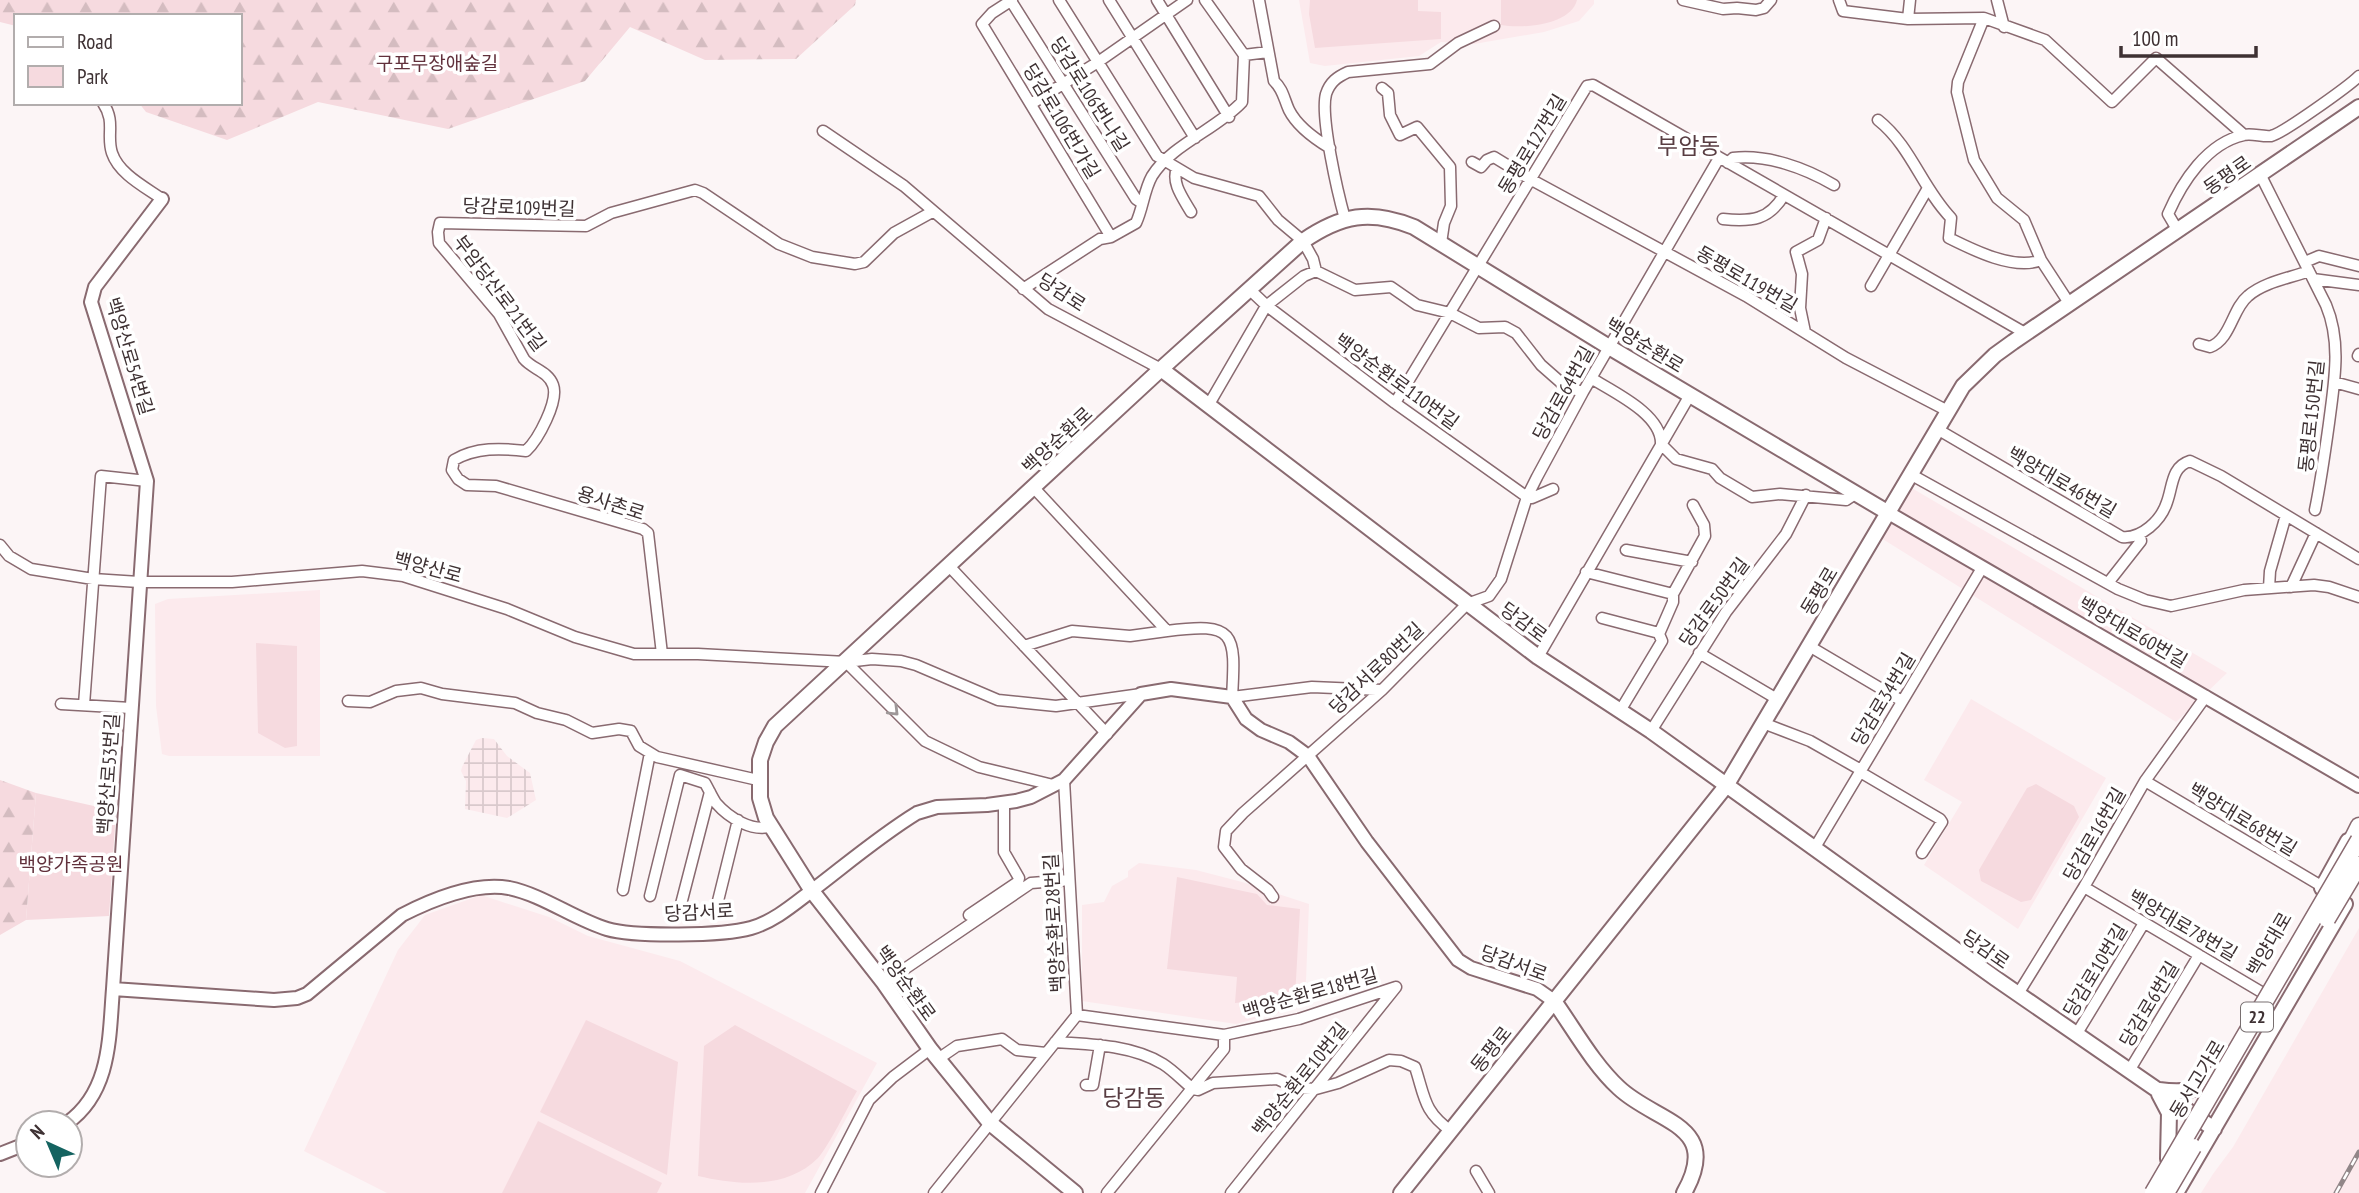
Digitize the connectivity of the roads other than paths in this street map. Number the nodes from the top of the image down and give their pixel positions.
1 (1011, 0) edge
2 (1059, 0) edge
3 (1109, 0) edge
4 (1157, 0) edge
5 (1187, 0) edge
6 (1205, 0) edge
7 (1259, 0) edge
8 (1683, 0) edge
9 (1771, 0) edge
10 (1839, 0) edge
11 (1910, 0) edge
12 (1997, 0) edge
13 (1166, 14) junction
14 (1984, 18) junction
15 (1908, 19) junction
16 (1494, 26) dead end
17 (2004, 27) junction
18 (1133, 36) junction
19 (1268, 52) junction
20 (1244, 55) junction
21 (1098, 62) junction
22 (2359, 76) edge
23 (1063, 84) junction
24 (1382, 88) dead end
25 (1031, 104) junction
26 (104, 105) edge
27 (2359, 107) edge
28 (1228, 117) junction
29 (1878, 120) dead end
30 (823, 131) dead end
31 (2244, 135) junction
32 (1195, 138) junction
33 (1330, 148) junction
34 (1723, 160) junction
35 (1164, 161) junction
36 (1472, 162) dead end
37 (1177, 169) junction
38 (2260, 174) junction
39 (1530, 179) junction
40 (1834, 186) dead end
41 (1928, 188) junction
42 (1784, 195) junction
43 (162, 199) joint
44 (1142, 203) junction
45 (932, 212) junction
46 (1191, 212) dead end
47 (1826, 218) junction
48 (1345, 219) junction
49 (1723, 219) dead end
50 (440, 223) joint
51 (2178, 231) junction
52 (1111, 237) junction
53 (1303, 241) junction
54 (1441, 243) junction
55 (1665, 253) junction
56 (1890, 254) junction
57 (2041, 260) junction
58 (1480, 266) junction
59 (2359, 266) edge
60 (1316, 271) junction
61 (2309, 271) junction
62 (2359, 285) edge
63 (1871, 286) dead end
64 (1023, 289) junction
65 (1250, 289) junction
66 (2069, 303) junction
67 (1266, 306) junction
68 (1450, 313) junction
69 (1805, 332) junction
70 (2025, 333) junction
71 (2199, 344) dead end
72 (1609, 347) junction
73 (1161, 369) junction
74 (1591, 378) junction
75 (2334, 382) junction
76 (2359, 389) edge
77 (1583, 392) junction
78 (1690, 395) junction
79 (1395, 403) junction
80 (1208, 406) junction
81 (1947, 410) junction
82 (1937, 429) junction
83 (1661, 444) junction
84 (452, 470) joint
85 (1910, 474) junction
86 (147, 481) junction
87 (1034, 488) junction
88 (1553, 489) dead end
89 (1855, 494) junction
90 (1806, 495) junction
91 (1527, 497) junction
92 (1693, 505) dead end
93 (2315, 510) dead end
94 (1887, 512) junction
95 (2286, 515) junction
96 (2316, 533) junction
97 (2140, 535) junction
98 (0, 545) edge
99 (1626, 550) dead end
100 (2359, 559) edge
101 (1692, 562) junction
102 (949, 566) junction
103 (1982, 568) junction
104 (1586, 572) junction
105 (93, 579) junction
106 (139, 582) junction
107 (2108, 583) junction
108 (2291, 587) junction
109 (2269, 588) junction
110 (1673, 594) junction
111 (2359, 597) edge
112 (1467, 604) junction
113 (1602, 618) dead end
114 (1167, 631) junction
115 (1659, 632) junction
116 (1024, 646) junction
117 (1809, 646) junction
118 (1699, 653) junction
119 (662, 654) junction
120 (1538, 657) junction
121 (846, 662) junction
122 (1382, 690) junction
123 (1141, 694) junction
124 (2206, 696) junction
125 (1232, 697) junction
126 (1777, 699) junction
127 (348, 701) dead end
128 (1902, 701) junction
129 (1078, 703) junction
130 (61, 704) dead end
131 (84, 705) junction
132 (131, 708) junction
133 (1620, 711) junction
134 (1763, 723) junction
135 (1651, 731) junction
136 (1107, 734) junction
137 (650, 753) junction
138 (1308, 756) junction
139 (1860, 771) junction
140 (758, 780) junction
141 (2145, 781) junction
142 (1059, 783) junction
143 (1726, 786) junction
144 (2359, 786) edge
145 (710, 792) junction
146 (1004, 804) junction
147 (738, 820) junction
148 (2359, 823) edge
149 (772, 827) junction
150 (2359, 840) edge
151 (1814, 849) junction
152 (1922, 853) dead end
153 (2359, 865) edge
154 (1069, 880) junction
155 (2359, 880) edge
156 (2084, 887) junction
157 (623, 890) dead end
158 (812, 891) junction
159 (2324, 894) junction
160 (650, 896) dead end
161 (1273, 897) dead end
162 (680, 908) dead end
163 (715, 913) dead end
164 (969, 915) dead end
165 (2144, 923) junction
166 (2199, 955) junction
167 (884, 984) junction
168 (1396, 987) joint
169 (113, 989) junction
170 (2263, 993) junction
171 (2018, 995) junction
172 (1554, 1001) junction
173 (1077, 1015) junction
174 (1224, 1035) junction
175 (2076, 1035) junction
176 (1055, 1042) junction
177 (1100, 1045) junction
178 (1046, 1053) junction
179 (934, 1054) junction
180 (2220, 1069) junction
181 (2130, 1071) junction
182 (1086, 1085) dead end
183 (1193, 1089) junction
184 (1314, 1089) junction
185 (2156, 1090) junction
186 (81, 1109) edge
187 (2194, 1115) junction
188 (990, 1123) junction
189 (2214, 1129) junction
190 (1451, 1132) junction
191 (2168, 1160) junction
192 (1476, 1171) dead end
193 (821, 1193) edge
194 (934, 1193) edge
195 (1075, 1193) edge
196 (1107, 1193) edge
197 (1231, 1193) edge
198 (1401, 1193) edge
199 (1489, 1193) edge
200 (1684, 1193) edge
201 (2148, 1193) edge
202 (2153, 1193) edge
203 (2166, 1193) edge
204 (2176, 1193) edge

1 - 23 street, 당감로106번나길
1 - 25 street, 당감로106번가길
2 - 21 street
3 - 18 street
4 - 13 street
5 - 13 street
6 - 20 street
7 - 19 street
8 - 9 street
10 - 15 street
11 - 15 street
12 - 17 street
13 - 18 street
13 - 28 street
14 - 15 street
14 - 17 street
14 - 57 street
16 - 33 street
17 - 31 street
18 - 21 street
18 - 32 street
19 - 20 street
19 - 33 street
20 - 28 street
21 - 23 street
21 - 35 street
22 - 31 street
23 - 25 street
23 - 44 street, 당감로106번나길
24 - 54 street
25 - 52 street, 당감로106번가길
26 - 43 street, 백양산로54번길
27 - 38 main road, 동평로
28 - 32 street
29 - 41 street
30 - 45 street, 당감로
31 - 51 street
32 - 35 street
33 - 48 street
34 - 39 street, 동평로127번길
34 - 40 street
34 - 42 street, 동평로127번길
34 - 55 street, 당감로64번길
35 - 37 street
35 - 44 street
36 - 39 street, 동평로119번길
37 - 46 street
37 - 53 street
38 - 51 main road, 동평로
38 - 61 street, 동평로150번길
39 - 55 street, 동평로119번길
39 - 58 street, 동평로127번길
41 - 56 street
41 - 57 street
42 - 47 street, 동평로127번길
42 - 49 street
43 - 86 street, 백양산로54번길
44 - 52 street
45 - 50 street, 당감로109번길
45 - 64 street, 당감로
47 - 56 street, 동평로127번길
47 - 69 street
48 - 53 main road, 백양순환로
48 - 54 main road, 백양순환로
50 - 84 street, 부암당산로21번길
51 - 66 main road, 동평로
52 - 64 street
53 - 60 street
53 - 65 main road, 백양순환로
54 - 58 main road, 백양순환로
55 - 69 street, 동평로119번길
55 - 72 street, 당감로64번길
56 - 63 street
56 - 70 street, 동평로127번길
57 - 66 street
58 - 68 street, 동평로127번길
58 - 72 main road, 백양순환로
59 - 61 street
60 - 67 street
60 - 68 street
61 - 62 street
61 - 71 street
61 - 75 street, 동평로150번길
64 - 73 street, 당감로
65 - 67 street, 백양순환로110번길
65 - 73 main road, 백양순환로
66 - 70 main road, 동평로
67 - 79 street, 백양순환로110번길
67 - 80 street
68 - 77 street
68 - 79 street, 동평로127번길
69 - 81 street, 동평로119번길
70 - 81 main road, 동평로
72 - 74 street, 당감로64번길
72 - 78 main road, 백양순환로
73 - 80 main road, 당감로
73 - 87 main road, 백양순환로
74 - 77 street, 당감로64번길
74 - 83 street
75 - 76 street
75 - 93 street, 동평로150번길
77 - 91 street, 당감로64번길
78 - 83 street
78 - 89 main road, 백양순환로
79 - 91 street, 백양순환로110번길
80 - 112 main road, 당감로
81 - 82 main road, 동평로
82 - 85 main road, 동평로
82 - 97 street, 백양대로46번길
83 - 90 street
83 - 104 street
84 - 119 street, 용사촌로
85 - 94 main road, 동평로
85 - 107 street
86 - 105 street
86 - 106 street, 백양산로54번길
87 - 102 main road, 백양순환로
87 - 114 street
88 - 91 street
89 - 90 street
89 - 94 main road, 백양순환로
90 - 118 street, 당감로50번길
91 - 112 street, 당감로64번길
92 - 101 street
94 - 103 street, 백양대로60번길
94 - 117 main road, 동평로
95 - 96 street
95 - 97 street
95 - 109 street
96 - 100 street
96 - 108 street
97 - 107 street
98 - 105 street, 백양산로
99 - 101 street
101 - 110 street
102 - 116 street
102 - 121 main road, 백양순환로
103 - 124 street, 백양대로60번길
103 - 128 street, 당감로34번길
104 - 110 street
104 - 120 street
105 - 106 street, 백양산로
105 - 131 street
106 - 119 street, 백양산로
106 - 132 street, 백양산로53번길
107 - 109 street
108 - 109 street
108 - 111 street
110 - 115 street
112 - 120 main road, 당감로
112 - 122 street, 당감서로80번길
113 - 115 street
114 - 116 street
114 - 125 street
115 - 133 street
116 - 129 street
117 - 126 main road, 동평로
117 - 128 street
118 - 126 street
118 - 135 street, 당감로50번길
119 - 121 street, 백양산로
120 - 133 main road, 당감로
121 - 129 street, 백양산로
121 - 140 main road, 백양순환로
121 -> 142 street
122 - 125 street
122 - 138 street, 당감서로80번길
123 - 125 street
123 - 129 street, 백양산로
123 - 136 street, 당감서로
124 - 141 street, 당감로16번길
124 - 144 street, 백양대로60번길
125 - 138 street, 당감서로
126 - 134 main road, 동평로
127 - 137 street
128 - 139 street, 당감로34번길
129 - 136 street
130 - 131 street
131 - 132 street
132 - 169 street, 백양산로53번길
133 - 135 main road, 당감로
134 - 139 street
134 - 143 main road, 동평로
135 - 143 main road, 당감로
136 - 142 street, 당감서로
137 - 140 street
137 - 157 street
138 - 161 street
138 - 172 street, 당감서로
139 - 151 street, 당감로34번길
139 - 152 street
140 - 149 main road, 백양순환로
141 - 156 street, 당감로16번길
141 - 159 street, 백양대로68번길
142 - 146 street, 당감서로
142 - 154 street, 백양순환로28번길
143 - 151 main road, 당감로
143 - 172 main road, 동평로
145 - 147 street
145 - 160 street
145 - 162 street
146 - 158 street, 당감서로
146 - 164 street
147 - 149 street
147 - 163 street
148 - 159 highway, bridge
149 - 158 main road, 백양순환로
150 - 159 highway, 동서고가로 / 22, bridge
151 - 171 main road, 당감로
153 - 203 highway, 동서고가로 / 22, bridge
154 - 167 street
154 - 173 street, 백양순환로28번길
155 - 189 main road
156 - 165 street, 백양대로78번길
156 - 171 street, 당감로16번길
158 - 167 main road, 백양순환로
158 - 169 street, 당감서로
159 - 170 main road, 백양대로
159 - 202 highway, 동서고가로 / 22, bridge
165 - 166 street, 백양대로78번길
165 - 175 street, 당감로10번길
166 - 170 street, 백양대로78번길
166 - 181 street, 당감로6번길
167 - 179 main road, 백양순환로
168 - 174 street, 백양순환로18번길
168 - 184 street, 백양순환로10번길
169 - 186 street, 백양산로53번길
170 - 180 main road, 백양대로
171 - 175 main road, 당감로
172 - 190 main road, 동평로
172 - 200 main road, 당감서로
173 - 174 street
173 - 176 street, 백양순환로28번길
174 - 183 street, 백양순환로18번길
175 - 181 main road, 당감로
176 - 177 street
176 - 178 street, 백양순환로28번길
177 - 182 street
177 - 183 street
178 - 179 street
178 - 188 street, 백양순환로28번길
179 - 188 main road, 백양순환로
179 - 193 street
180 - 185 main road
180 - 187 main road, 백양대로
181 - 185 main road, 당감로
183 - 184 street
183 - 196 street, 백양순환로18번길
184 - 190 street
184 - 197 street, 백양순환로10번길
185 - 187 main road, 당감로
185 - 191 main road
187 - 189 main road, 당감로
187 - 191 main road, 백양대로
188 - 194 street, 백양순환로28번길
188 - 195 main road, 백양순환로
189 - 204 main road
190 - 198 main road, 동평로
191 - 201 main road, 백양대로
192 - 199 street

